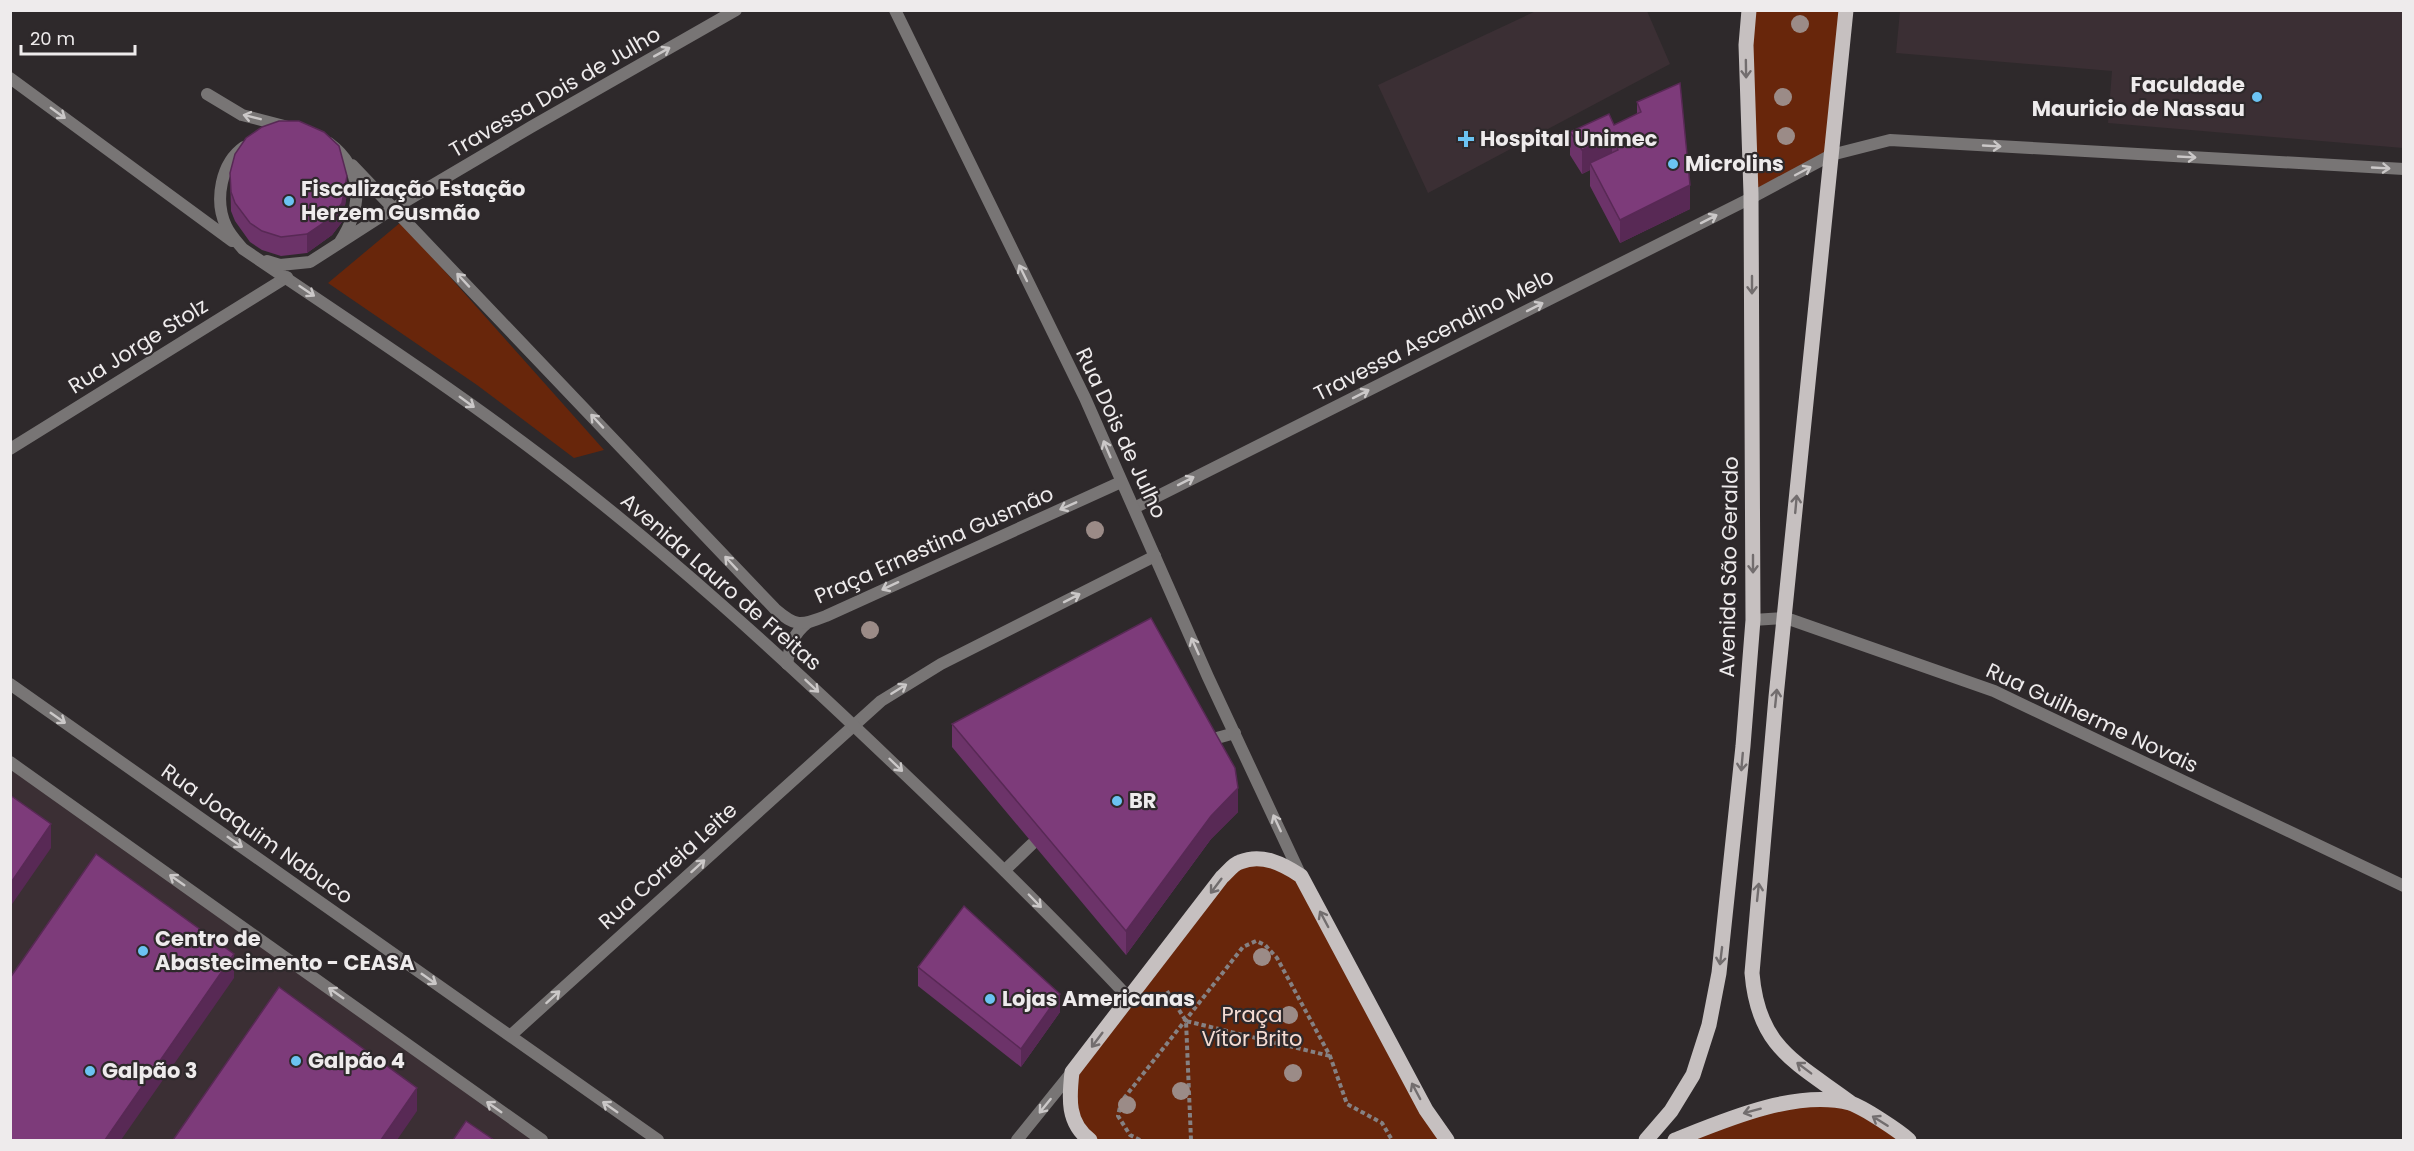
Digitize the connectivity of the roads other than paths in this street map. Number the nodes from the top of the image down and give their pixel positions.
1 (736, 10) edge
2 (895, 10) edge
3 (1749, 10) edge
4 (1846, 10) edge
5 (10, 78) edge
6 (207, 94) dead end
7 (321, 139) edge
8 (1831, 155) junction
9 (348, 159) junction
10 (2403, 169) edge
11 (1751, 198) junction
12 (394, 208) junction
13 (340, 242) junction
14 (243, 249) junction
15 (258, 259) junction
16 (287, 277) junction
17 (10, 449) edge
18 (1121, 482) junction
19 (1134, 508) junction
20 (1155, 556) junction
21 (1786, 618) junction
22 (1754, 620) junction
23 (807, 623) junction
24 (787, 664) junction
25 (10, 684) edge
26 (853, 725) junction
27 (1235, 733) junction
28 (1206, 741) edge
29 (10, 762) edge
30 (1032, 844) edge
31 (1005, 870) junction
32 (1301, 876) junction
33 (2403, 886) edge
34 (1129, 998) junction
35 (510, 1036) junction
36 (1072, 1072) junction
37 (1851, 1103) junction
38 (542, 1140) edge
39 (658, 1140) edge
40 (1017, 1140) edge
41 (1090, 1140) edge
42 (1447, 1140) edge
43 (1646, 1140) edge
44 (1676, 1140) edge
45 (1909, 1140) edge

12 -> 1 street, Travessa Dois de Julho
18 -> 2 street, Rua Dois de Julho
3 -> 11 main road, Avenida São Geraldo
4 - 8 main road
5 -> 14 street, Avenida Lauro de Freitas
14 -> 6 street, Avenida Lauro de Freitas
7 - 9 street, Avenida Lauro de Freitas
8 -> 10 street, Travessa Ascendino Melo
11 -> 8 street, Travessa Ascendino Melo
21 -> 8 main road
9 - 12 street, Avenida Lauro de Freitas
9 - 13 street
19 -> 11 street, Travessa Ascendino Melo
11 -> 22 main road, Avenida São Geraldo
12 - 13 street, Travessa Dois de Julho
23 -> 12 street, Avenida Lauro de Freitas
13 - 15 street, Travessa Dois de Julho
14 - 15 street, Avenida Lauro de Freitas
15 - 16 street, Avenida Lauro de Freitas
16 - 17 street, Rua Jorge Stolz
16 -> 24 street, Avenida Lauro de Freitas
18 - 19 street, Rua Dois de Julho
18 -> 23 street, Praça Ernestina Gusmão
19 - 20 street, Rua Dois de Julho
26 -> 20 street
27 -> 20 street, Rua Dois de Julho
21 - 22 street, Rua Guilherme Novais
21 - 33 street, Rua Guilherme Novais
37 -> 21 main road
22 -> 43 main road, Avenida São Geraldo
23 - 24 street, Praça Ernestina Gusmão
24 -> 26 street, Avenida Lauro de Freitas
25 -> 35 street, Rua Joaquim Nabuco
26 -> 31 street, Avenida Lauro de Freitas
35 -> 26 street, Rua Correia Leite
27 - 28 street
32 -> 27 street, Rua Dois de Julho
38 -> 29 street
30 - 31 street
31 -> 34 street, Avenida Lauro de Freitas
32 -> 34 main road
42 -> 32 main road
34 -> 36 main road
39 -> 35 street, Rua Joaquim Nabuco
36 -> 40 street
36 - 41 main road
37 -> 44 main road
45 -> 37 main road

